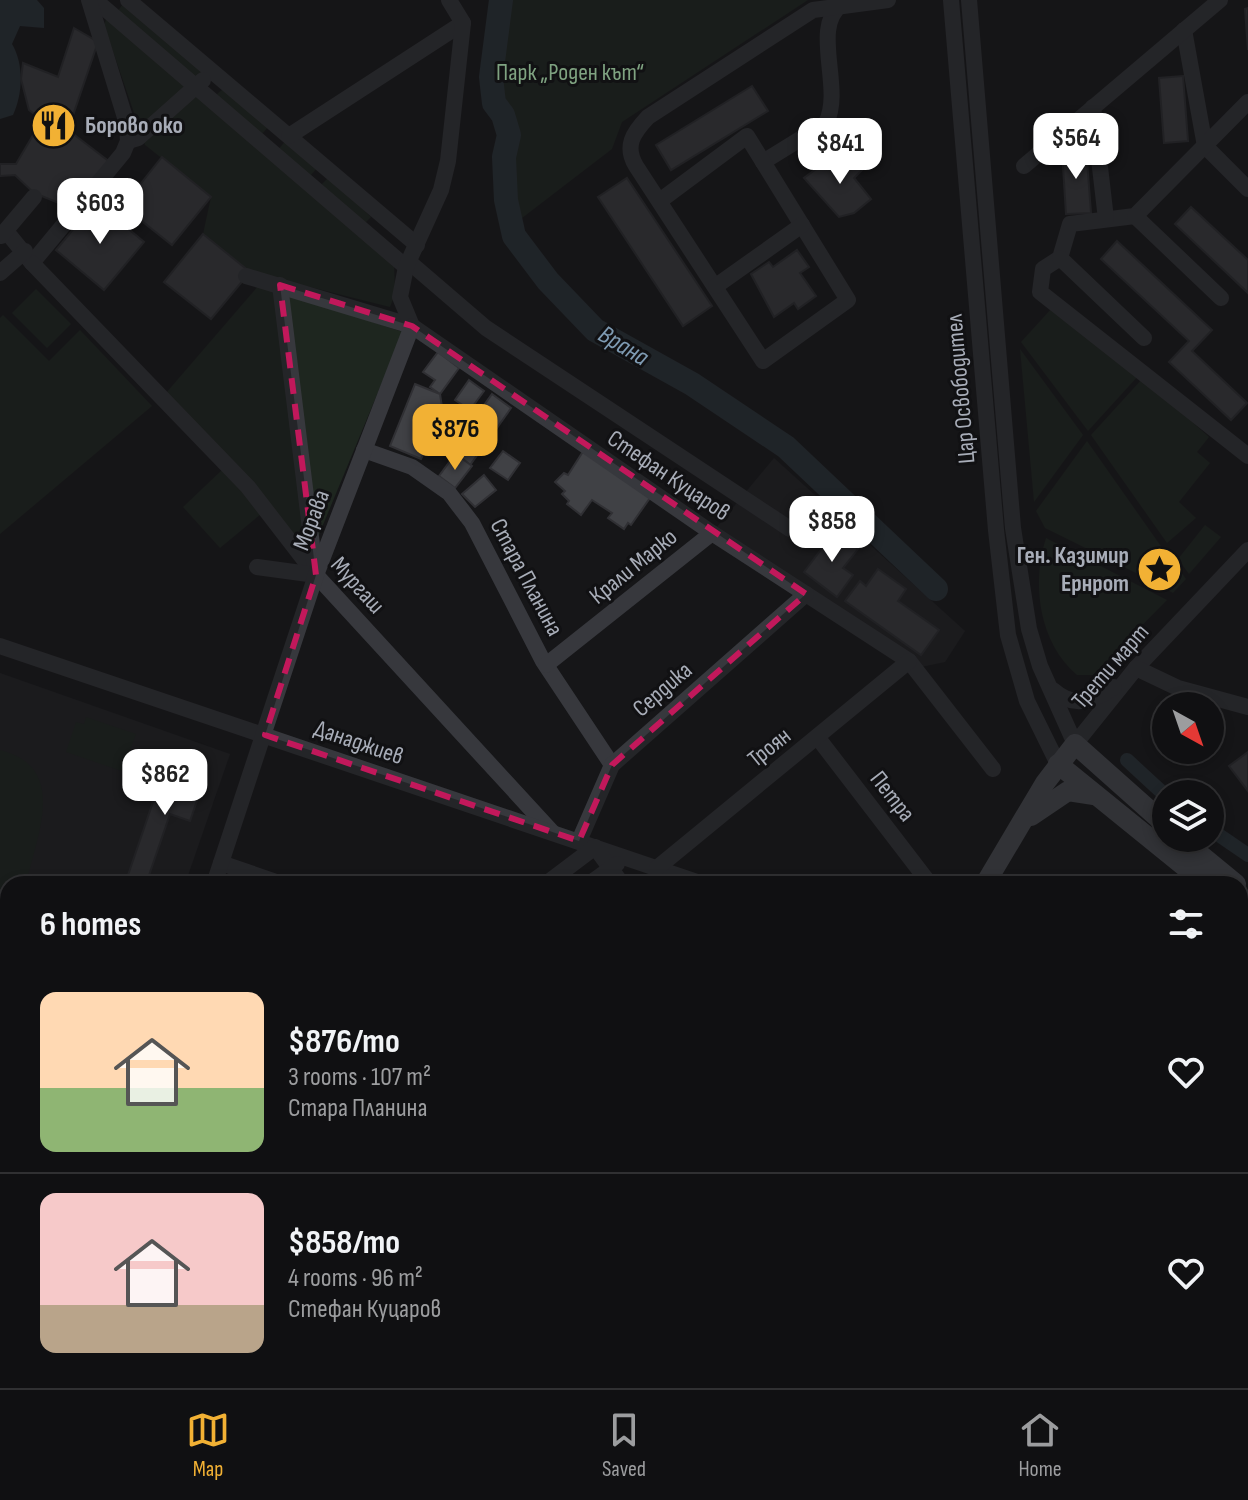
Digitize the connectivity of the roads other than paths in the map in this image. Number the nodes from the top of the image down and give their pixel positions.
1 (128, 0) edge
2 (449, 0) edge
3 (888, 0) edge
4 (951, 0) edge
5 (969, 0) edge
6 (1220, 0) edge
7 (96, 1) edge
8 (843, 4) junction
9 (463, 23) junction
10 (1184, 30) junction
11 (212, 69) junction
12 (198, 86) junction
13 (1248, 102) edge
14 (1093, 107) junction
15 (285, 133) junction
16 (128, 141) junction
17 (267, 146) junction
18 (1205, 146) junction
19 (763, 162) junction
20 (1024, 166) dead end
21 (325, 167) junction
22 (310, 184) junction
23 (1248, 189) edge
24 (34, 197) dead end
25 (661, 200) junction
26 (1135, 216) junction
27 (1106, 219) junction
28 (393, 225) junction
29 (802, 225) junction
30 (3, 234) edge
31 (380, 244) junction
32 (417, 245) junction
33 (28, 257) junction
34 (1060, 258) junction
35 (407, 264) junction
36 (0, 273) edge
37 (246, 276) dead end
38 (280, 285) junction
39 (716, 286) junction
40 (1221, 298) dead end
41 (412, 326) junction
42 (1144, 338) dead end
43 (364, 450) junction
44 (1248, 456) edge
45 (790, 529) dead end
46 (712, 533) junction
47 (1248, 550) edge
48 (257, 567) dead end
49 (316, 575) junction
50 (806, 594) junction
51 (0, 646) edge
52 (909, 661) junction
53 (546, 665) junction
54 (1131, 674) junction
55 (1049, 687) junction
56 (1248, 707) edge
57 (265, 735) junction
58 (818, 738) junction
59 (1075, 744) junction
60 (1058, 764) junction
61 (612, 765) junction
62 (993, 769) dead end
63 (1096, 796) junction
64 (1152, 813) edge
65 (1021, 824) junction
66 (552, 832) junction
67 (579, 841) junction
68 (595, 847) junction
69 (1197, 852) edge
70 (626, 857) junction
71 (221, 863) junction
72 (611, 868) junction
73 (657, 868) junction
74 (217, 876) edge
75 (259, 876) edge
76 (557, 876) edge
77 (600, 876) edge
78 (616, 876) edge
79 (680, 876) edge
80 (924, 876) edge
81 (990, 876) edge
82 (1196, 876) edge
83 (1227, 876) edge

1 - 11 street
2 - 9 street
3 - 8 street
4 - 60 street, Цар Освободител
5 - 55 street, Цар Освободител
6 - 10 street
7 - 12 street
7 - 16 street
8 - 19 street
8 - 25 street
9 - 15 street
9 - 32 street
10 - 14 street
10 - 18 street
11 - 12 street
11 - 15 street
12 - 16 street
12 - 17 street
13 - 18 street
14 - 20 street
14 - 27 street
15 - 17 street
15 - 21 street
16 - 33 street
17 - 22 street
18 - 23 street
18 - 26 street
19 - 25 street
19 - 29 street
21 - 22 street
21 - 28 street
22 - 31 street
24 - 30 street
25 - 39 street
26 - 27 street
26 - 40 street
27 - 34 street
28 - 31 street
28 - 32 street
29 - 39 street
29 - 39 street
30 - 33 street, Мургаш
31 - 35 street
32 - 35 street
33 - 36 street
33 - 49 street, Мургаш
34 - 42 street
34 - 44 street
35 - 41 street
35 - 45 street
37 - 38 street, Стефан Куцаров
38 - 41 street, Стефан Куцаров
38 - 49 street
41 - 43 street, Морава
41 - 46 street, Стефан Куцаров
43 - 49 street, Морава
43 - 53 street, Стара Планина
46 - 50 street, Стефан Куцаров
46 - 53 street, Крали Марко
47 - 54 street, Трети март
48 - 49 street
49 - 57 street, Морава
49 - 66 street, Мургаш
50 - 52 street, Стефан Куцаров
50 - 61 street, Сердика
51 - 57 street, Данаджиев
52 - 58 street, Троян
52 - 62 street, Стефан Куцаров
53 - 61 street, Стара Планина
54 - 55 street
54 - 56 street
54 - 59 street, Трети март
55 - 59 street, Цар Освободител
57 - 66 street, Данаджиев
57 - 71 street, Морава
58 - 73 street, Троян
58 - 80 street, Петра
59 - 60 main road
59 - 64 main road
60 - 63 main road
60 - 65 main road
61 - 67 street, Сердика
63 - 65 main road
63 - 82 main road
65 - 81 main road
66 - 67 street, Данаджиев
67 - 68 street, Данаджиев
68 - 70 street, Данаджиев
68 - 72 street
68 - 76 street
69 - 83 main road
70 - 72 street
70 - 73 street, Данаджиев
71 - 74 street, Морава
71 - 75 street
72 - 77 street
72 - 78 street
73 - 79 street, Данаджиев

